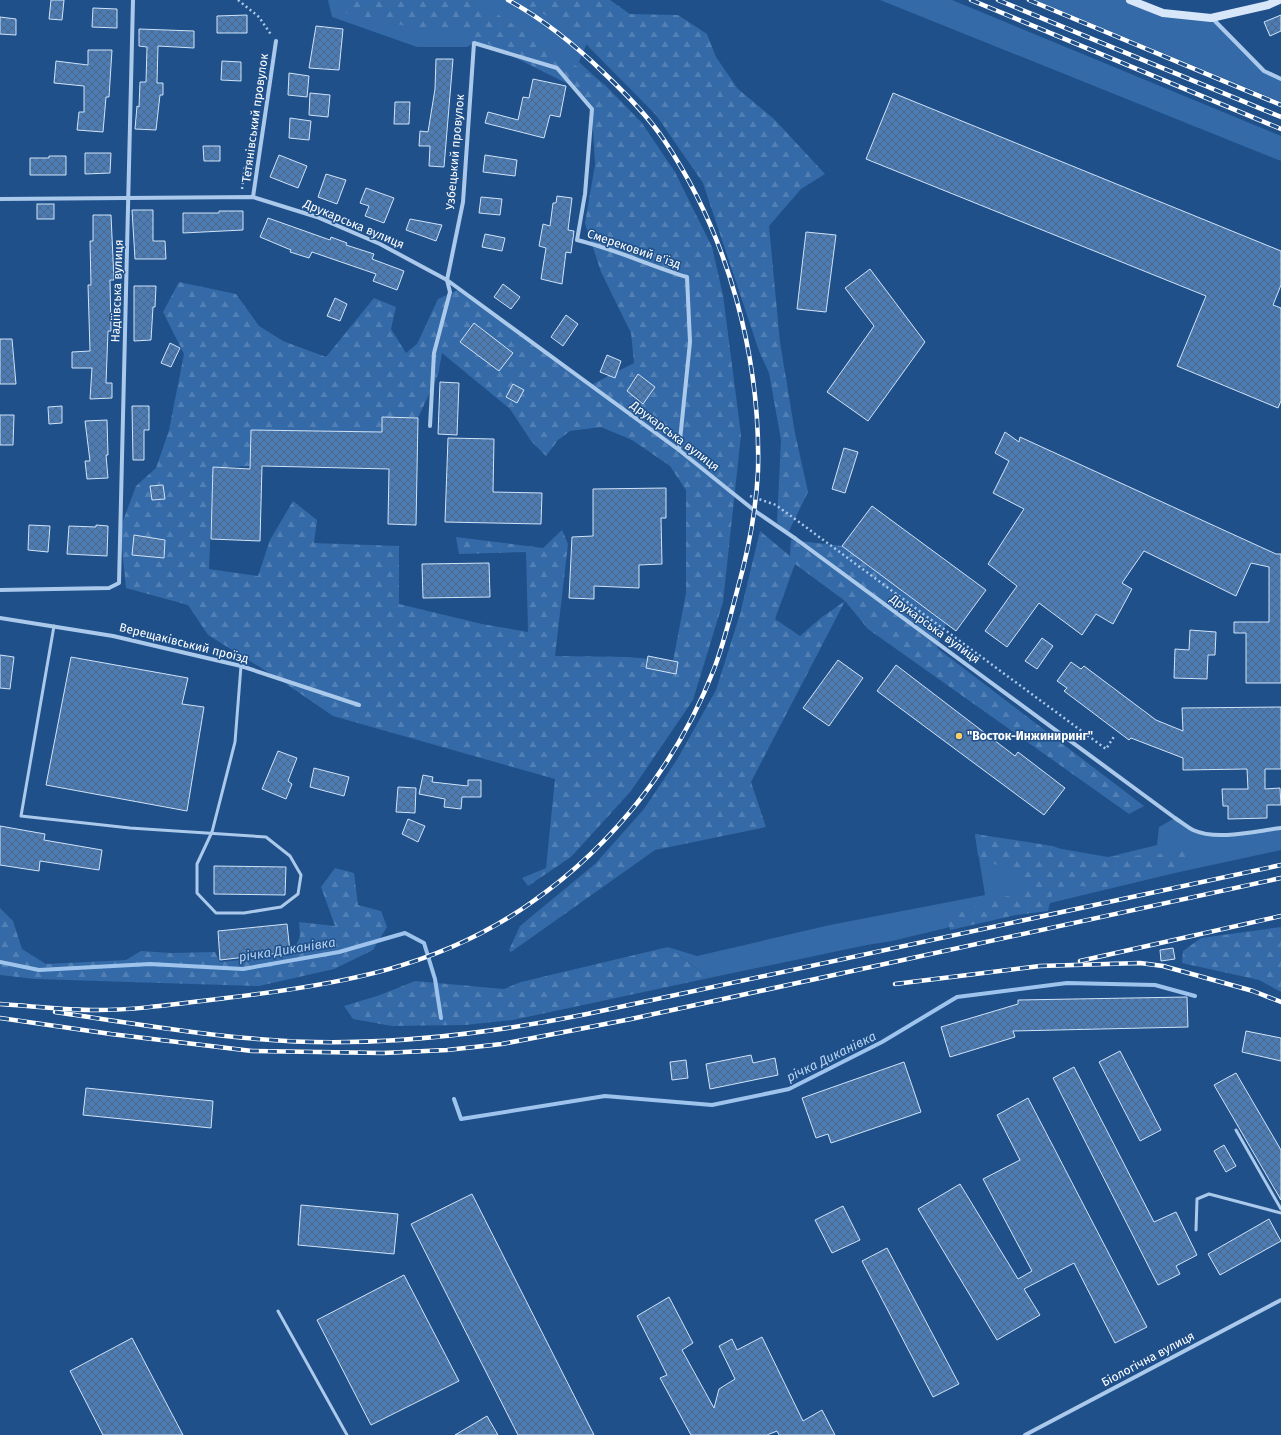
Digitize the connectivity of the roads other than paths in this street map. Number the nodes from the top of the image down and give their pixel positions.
1 (133, 0) edge
2 (1130, 0) edge
3 (1279, 0) edge
4 (1211, 18) junction
5 (276, 41) road end
6 (474, 43) joint
7 (1281, 79) edge
8 (253, 197) junction
9 (0, 200) edge
10 (129, 200) junction
11 (447, 280) junction
12 (430, 426) dead end
13 (679, 450) junction
14 (1, 589) edge
15 (0, 618) edge
16 (54, 626) junction
17 (241, 666) junction
18 (359, 705) dead end
19 (1281, 828) edge
20 (212, 832) junction
21 (1236, 1130) dead end
22 (1281, 1209) edge
23 (1281, 1213) edge
24 (1196, 1230) dead end
25 (1281, 1300) edge
26 (278, 1311) dead end
27 (347, 1435) edge
28 (1025, 1435) edge

1 - 10 street, Надіївська вулиця
2 - 4 main road
3 - 4 main road
4 - 7 street
5 - 8 street, Тетянівський провулок
6 - 11 street, Узбецький провулок
6 - 13 street, Смерековий в'їзд
8 - 10 street, Друкарська вулиця
8 - 11 street, Друкарська вулиця
9 - 10 street, Друкарська вулиця
10 - 14 street, Надіївська вулиця
11 - 12 street, Узбецький провулок
11 - 13 street, Друкарська вулиця
13 - 19 street, Друкарська вулиця
15 - 16 street, Верещаківський проїзд
16 - 17 street, Верещаківський проїзд
16 - 20 lane
17 - 18 street, Верещаківський проїзд
17 - 20 lane
20 - 20 lane
21 - 22 lane
23 - 24 lane
25 - 28 street, Біологічна вулиця
26 - 27 lane

